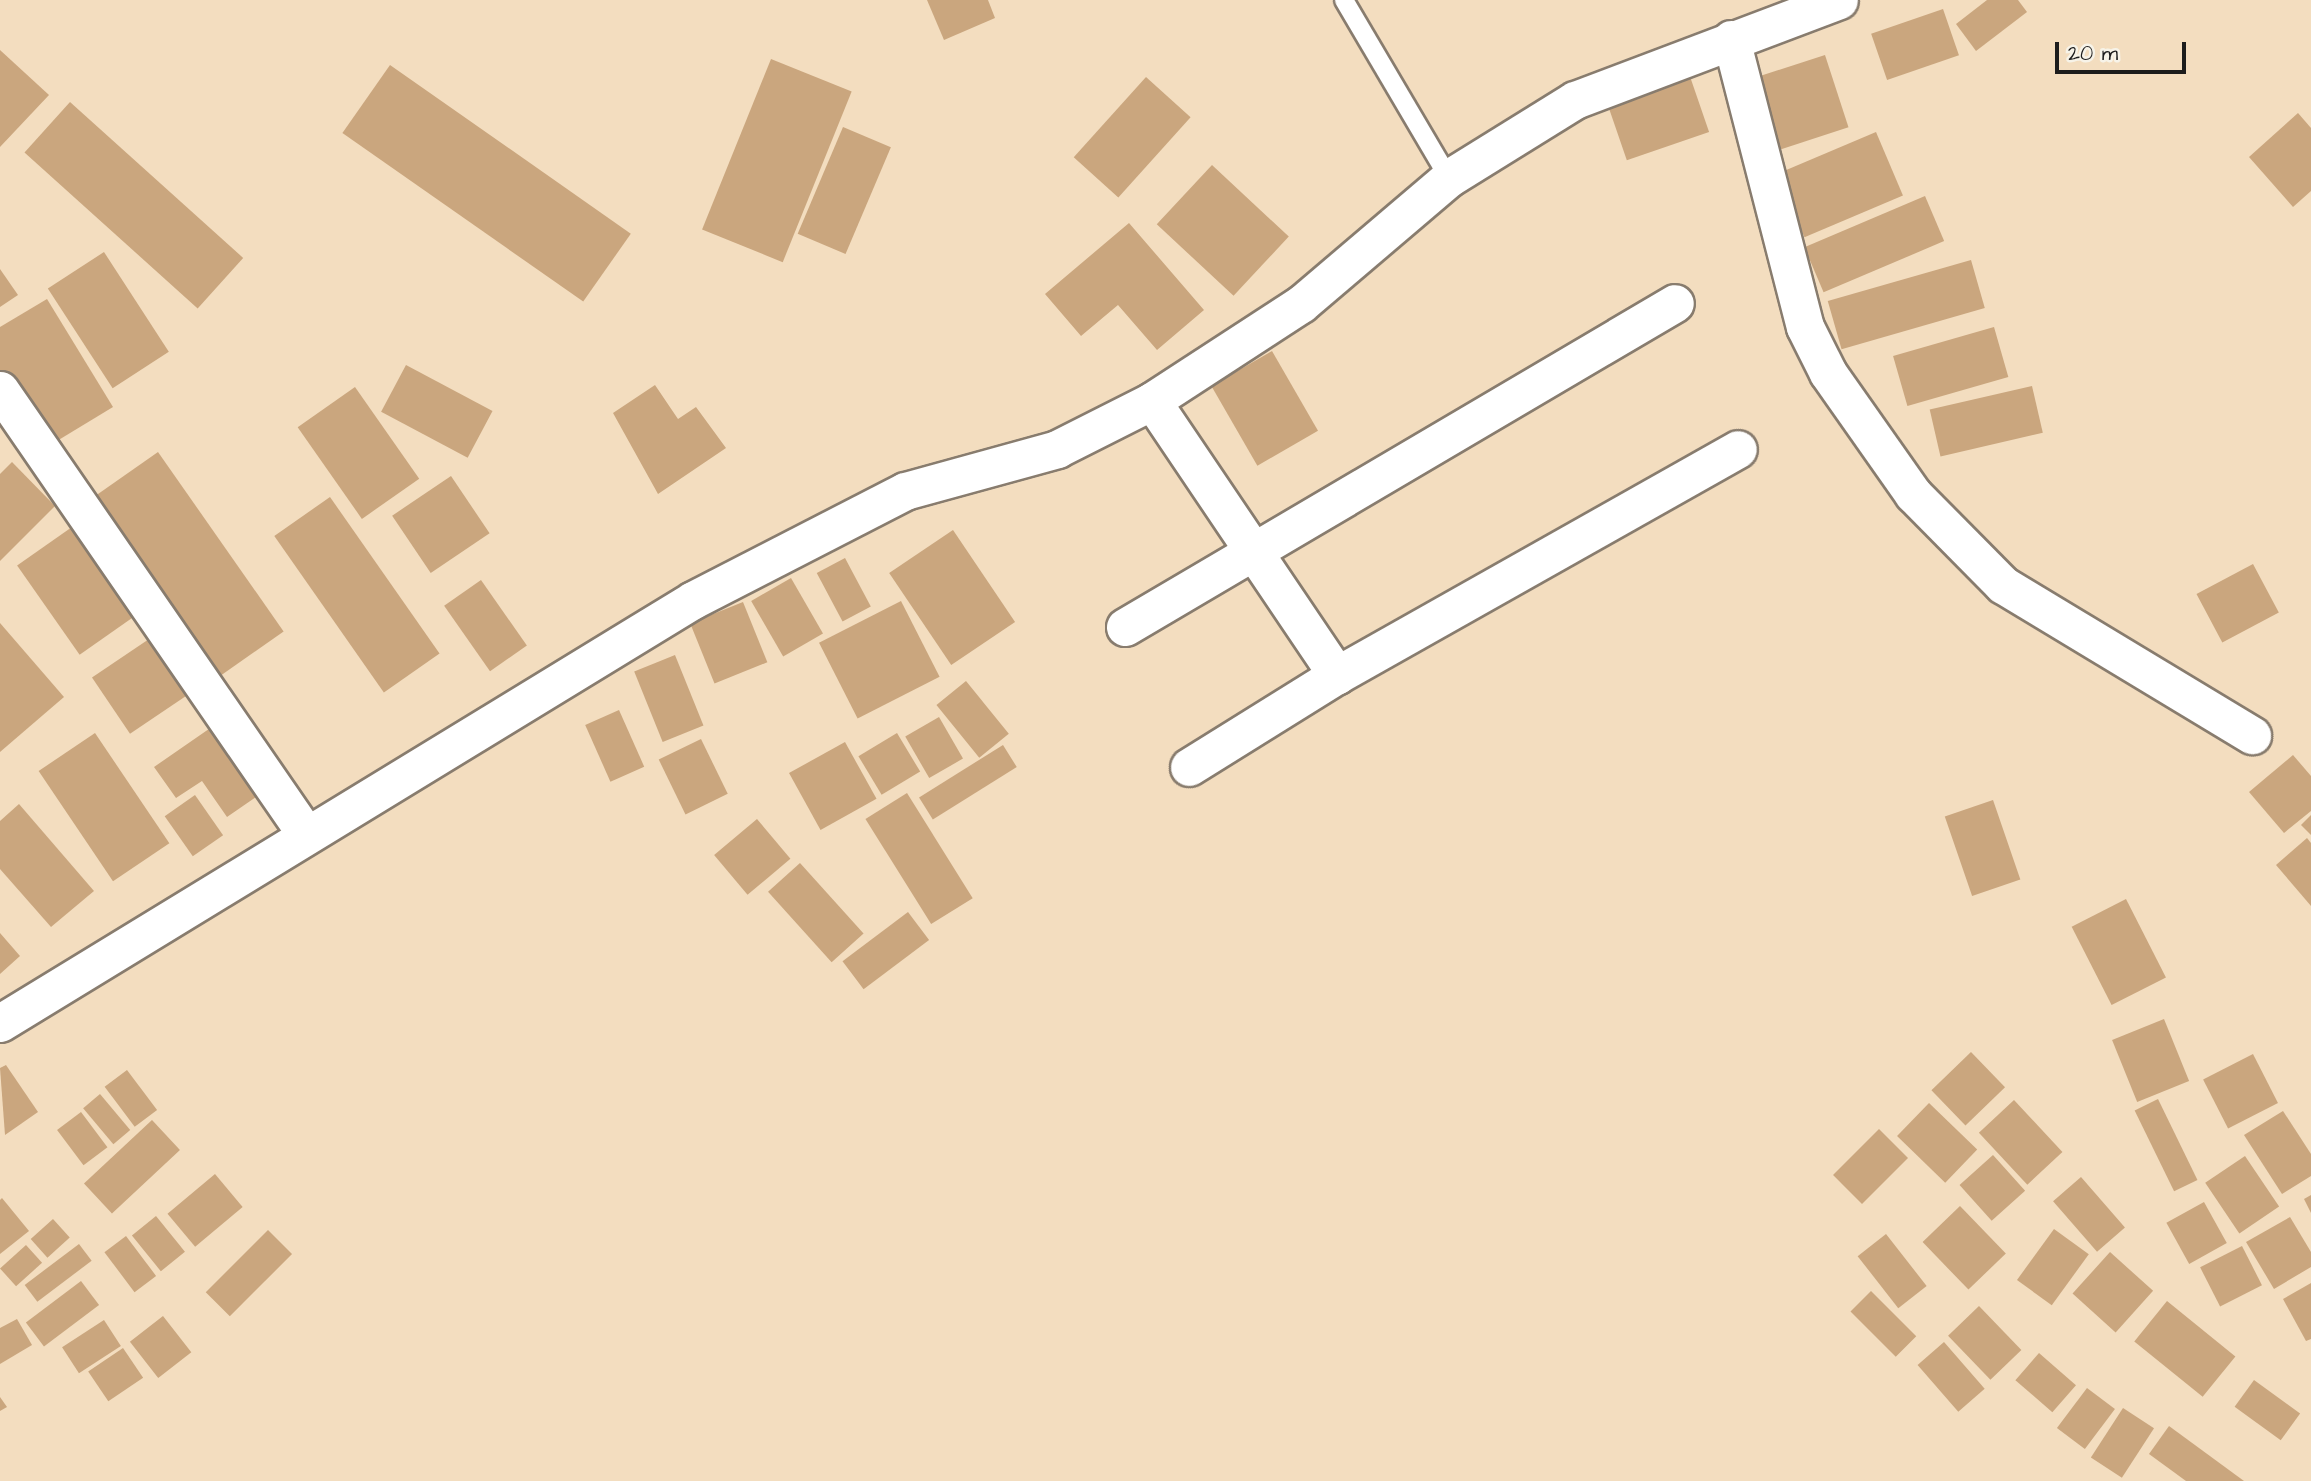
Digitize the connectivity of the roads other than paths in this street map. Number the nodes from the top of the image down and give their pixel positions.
1 (1344, 0) edge
2 (1839, 0) edge
3 (1731, 39) junction
4 (1449, 178) junction
5 (1675, 303) dead end
6 (0, 390) edge
7 (1152, 401) junction
8 (1738, 449) dead end
9 (1251, 548) junction
10 (1125, 627) dead end
11 (1336, 675) junction
12 (2252, 735) dead end
13 (1189, 767) dead end
14 (305, 833) junction
15 (0, 1023) edge

1 - 4 lane
2 - 3 street
3 - 4 street
3 - 12 street
4 - 7 street
5 - 9 street
6 - 14 street
7 - 9 street
7 - 14 street
8 - 11 street
9 - 10 street
9 - 11 street
11 - 13 street
14 - 15 street

